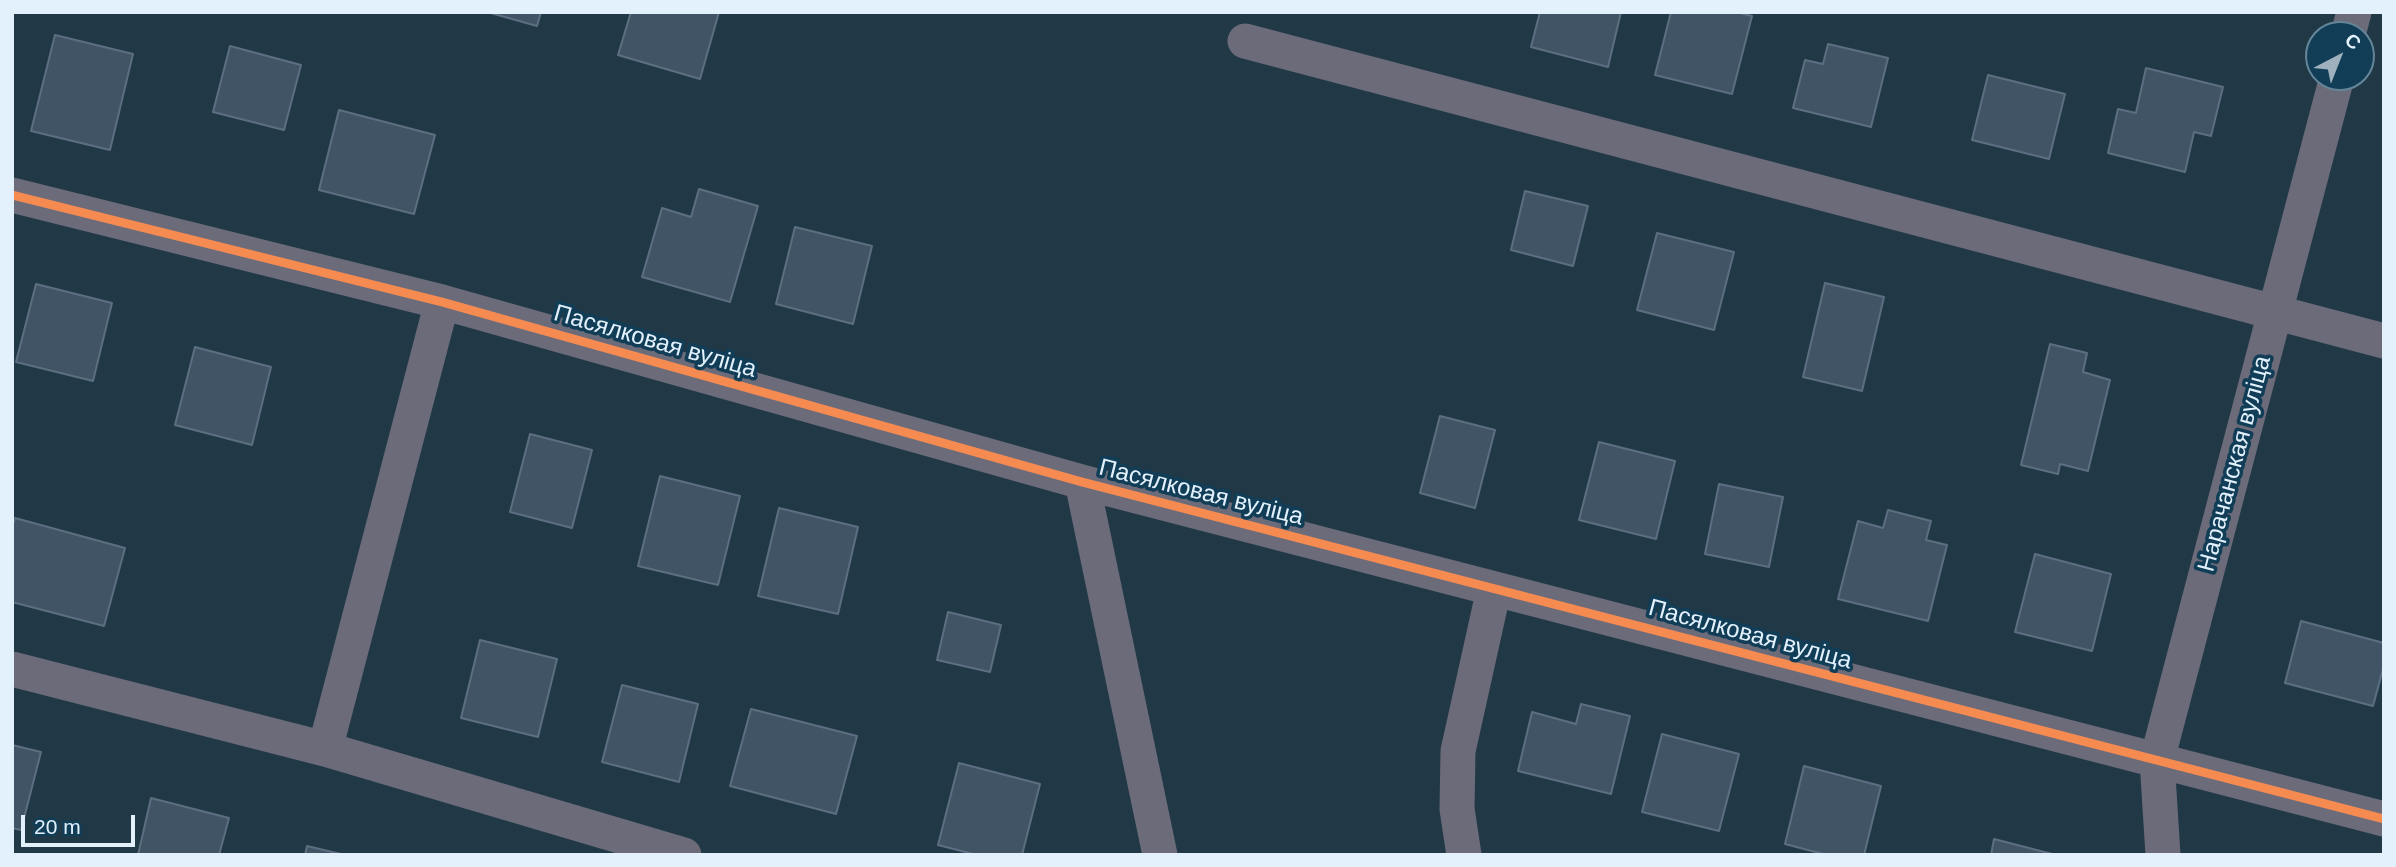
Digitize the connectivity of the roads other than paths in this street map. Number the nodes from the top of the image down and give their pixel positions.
1 (1245, 41) dead end
2 (2333, 91) edge
3 (12, 195) edge
4 (442, 302) junction
5 (2275, 312) junction
6 (2384, 341) edge
7 (1082, 482) junction
8 (1494, 589) junction
9 (12, 669) edge
10 (324, 749) junction
11 (2157, 760) junction
12 (2384, 819) edge
13 (684, 855) edge
14 (1160, 855) edge
15 (1464, 855) edge
16 (2163, 855) edge

1 - 5 street
2 - 5 street, Нарачанская вуліца
3 - 4 street, Пасялковая вуліца
4 - 7 street, Пасялковая вуліца
4 - 10 street
5 - 6 street
5 - 11 street, Нарачанская вуліца
7 - 8 street, Пасялковая вуліца
7 - 14 street
8 - 11 street, Пасялковая вуліца
8 - 15 street
9 - 10 street
10 - 13 street
11 - 12 street, Пасялковая вуліца
11 - 16 street, Нарачанская вуліца

